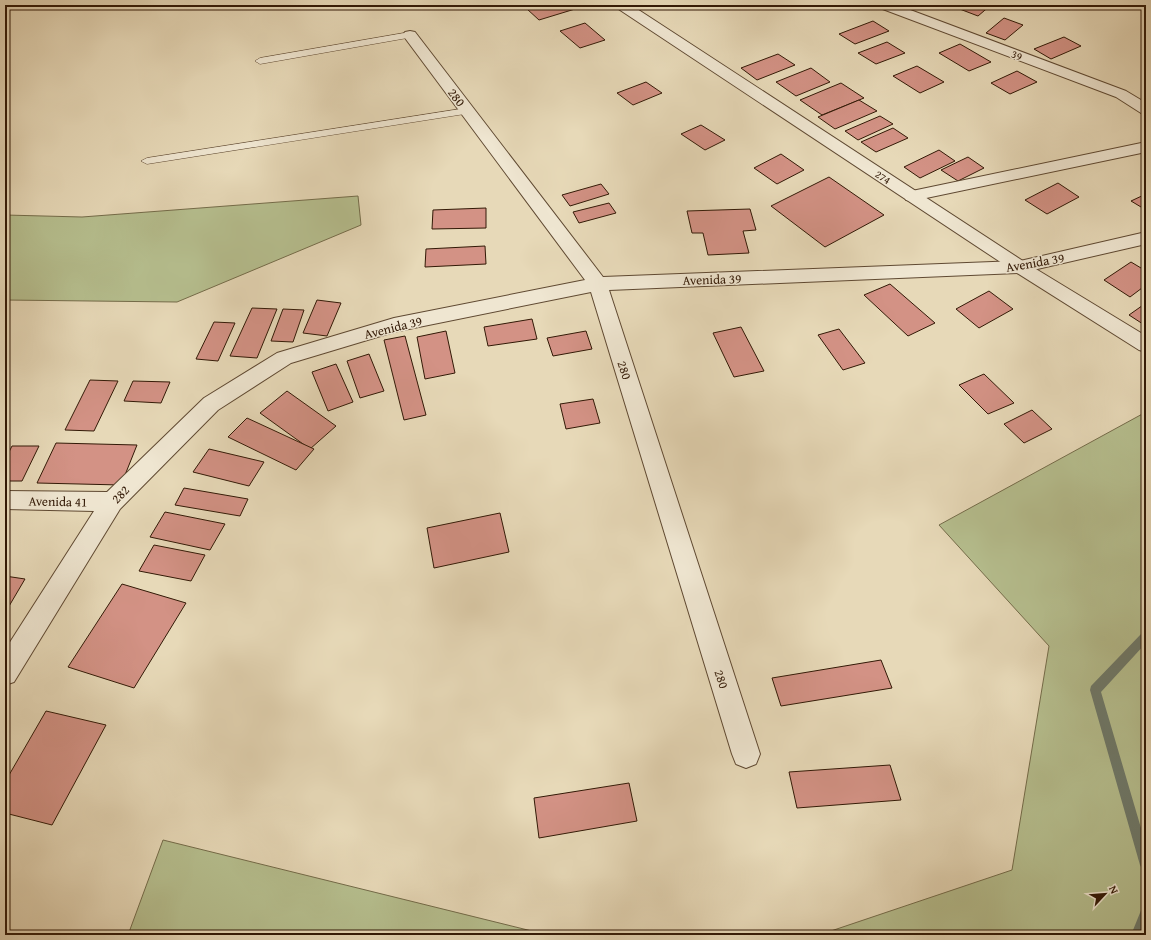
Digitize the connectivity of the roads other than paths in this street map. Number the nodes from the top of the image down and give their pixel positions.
1 (622, 5) edge
2 (885, 5) edge
3 (410, 35) joint
4 (260, 61) dead end
5 (1146, 110) edge
6 (467, 111) junction
7 (1146, 147) edge
8 (147, 161) dead end
9 (912, 196) junction
10 (1146, 238) edge
11 (1020, 267) junction
12 (598, 284) junction
13 (1146, 345) edge
14 (284, 358) joint
15 (5, 500) edge
16 (112, 502) junction
17 (5, 673) edge
18 (746, 754) dead end

1 - 9 street, 274
2 - 5 street, 39
3 - 4 lane
3 - 6 street, 280
6 - 8 lane
6 - 12 street, 280
7 - 9 street
9 - 11 street, 274
10 - 11 street, Avenida 39
11 - 12 street, Avenida 39
11 - 13 street, 274
12 - 14 street, Avenida 39
12 - 18 street, 280
14 - 16 street, 282
15 - 16 street, Avenida 41
16 - 17 street, 282

